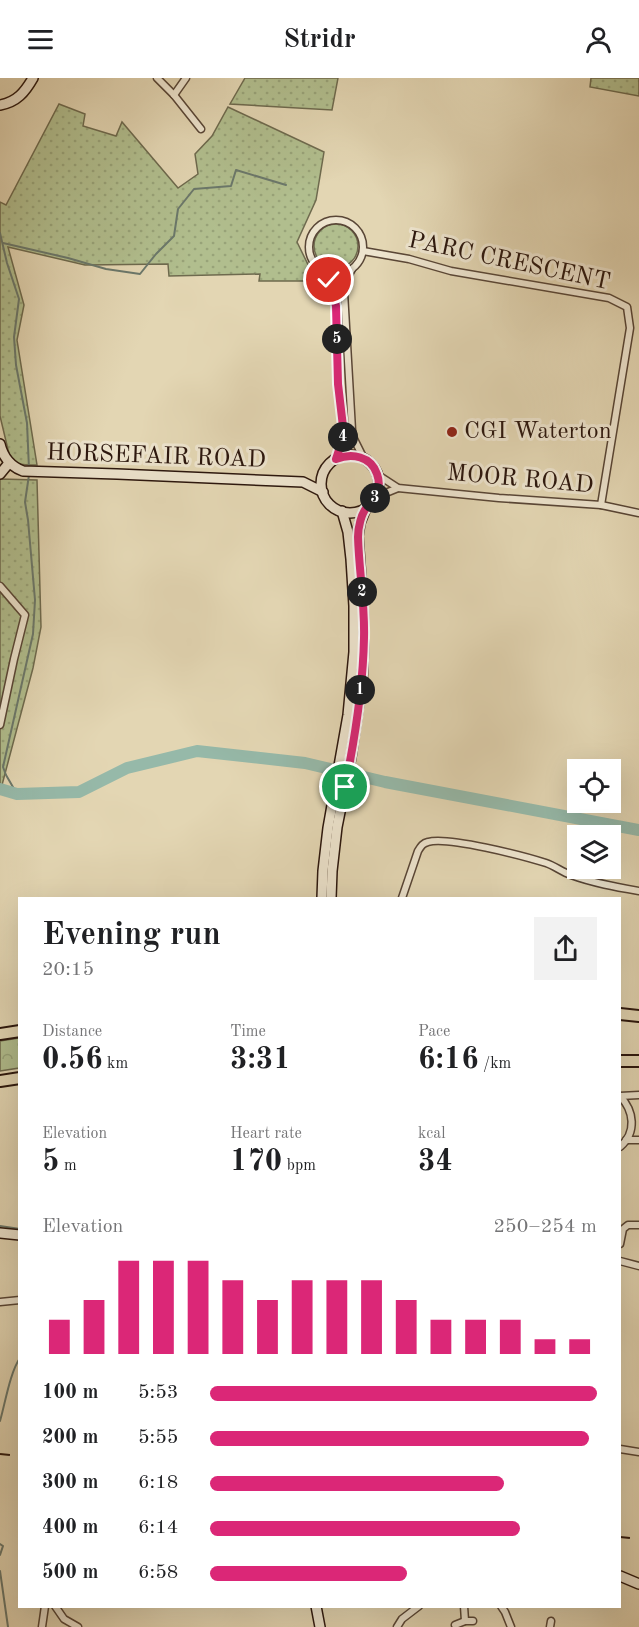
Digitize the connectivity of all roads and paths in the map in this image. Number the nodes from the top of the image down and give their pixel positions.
1 (33, 78) edge
2 (157, 78) edge
3 (186, 78) edge
4 (174, 95) junction
5 (0, 105) edge
6 (201, 129) dead end
7 (363, 251) junction
8 (352, 269) junction
9 (324, 271) junction
10 (0, 444) edge
11 (336, 459) junction
12 (364, 459) junction
13 (9, 464) junction
14 (0, 474) edge
15 (324, 474) junction
16 (378, 475) junction
17 (303, 482) junction
18 (398, 488) junction
19 (323, 492) junction
20 (376, 497) junction
21 (601, 505) junction
22 (366, 508) junction
23 (342, 511) junction
24 (639, 513) edge
25 (0, 586) edge
26 (0, 725) edge
27 (340, 786) junction
28 (639, 891) edge
29 (322, 897) edge
30 (331, 897) edge
31 (402, 897) edge
32 (621, 1014) edge
33 (639, 1016) edge
34 (18, 1031) edge
35 (0, 1034) edge
36 (621, 1061) edge
37 (639, 1061) edge
38 (18, 1078) edge
39 (0, 1081) edge
40 (639, 1095) edge
41 (621, 1096) edge
42 (621, 1097) edge
43 (626, 1140) junction
44 (639, 1140) edge
45 (621, 1146) edge
46 (639, 1225) edge
47 (0, 1233) edge
48 (18, 1235) edge
49 (621, 1236) edge
50 (621, 1261) edge
51 (639, 1266) edge
52 (18, 1300) edge
53 (0, 1302) edge
54 (621, 1449) edge
55 (639, 1452) edge
56 (621, 1576) edge
57 (639, 1584) edge
58 (45, 1608) edge
59 (56, 1608) edge
60 (316, 1608) edge
61 (416, 1608) edge
62 (464, 1608) edge
63 (502, 1608) edge
64 (465, 1621) junction
65 (473, 1621) dead end
66 (455, 1625) dead end
67 (42, 1627) edge
68 (78, 1627) edge
69 (320, 1627) edge
70 (397, 1627) edge
71 (511, 1627) edge

1 - 5 street
2 - 4 street
3 - 4 street
4 - 6 street
7 - 8 street
7 - 9 street
7 - 21 street, PARC CRESCENT
8 - 9 street
8 - 12 street
9 - 11 street
10 - 13 street
11 - 12 street
11 - 15 street
12 - 16 street
13 - 14 street
13 - 17 street, HORSEFAIR ROAD
15 - 17 street, HORSEFAIR ROAD
15 - 19 street
16 - 18 street, MOOR ROAD
16 - 20 street
17 - 19 street, HORSEFAIR ROAD
18 - 20 street, MOOR ROAD
18 - 21 street, MOOR ROAD
19 - 23 street
20 - 22 street
21 - 24 street, MOOR ROAD
22 - 23 street
22 - 27 street
23 - 27 street
25 - 26 street
27 - 29 street
27 - 30 street
28 - 31 street
32 - 33 main road
34 - 35 main road
36 - 37 main road
38 - 39 main road
40 - 41 street
42 - 43 street
43 - 44 street
43 - 45 street
46 - 49 street
47 - 48 street
50 - 51 street
52 - 53 street
54 - 55 street
56 - 57 street
58 - 67 street
59 - 68 street
60 - 69 street
61 - 70 street
62 - 64 street
63 - 71 street
64 - 65 street
64 - 66 street

